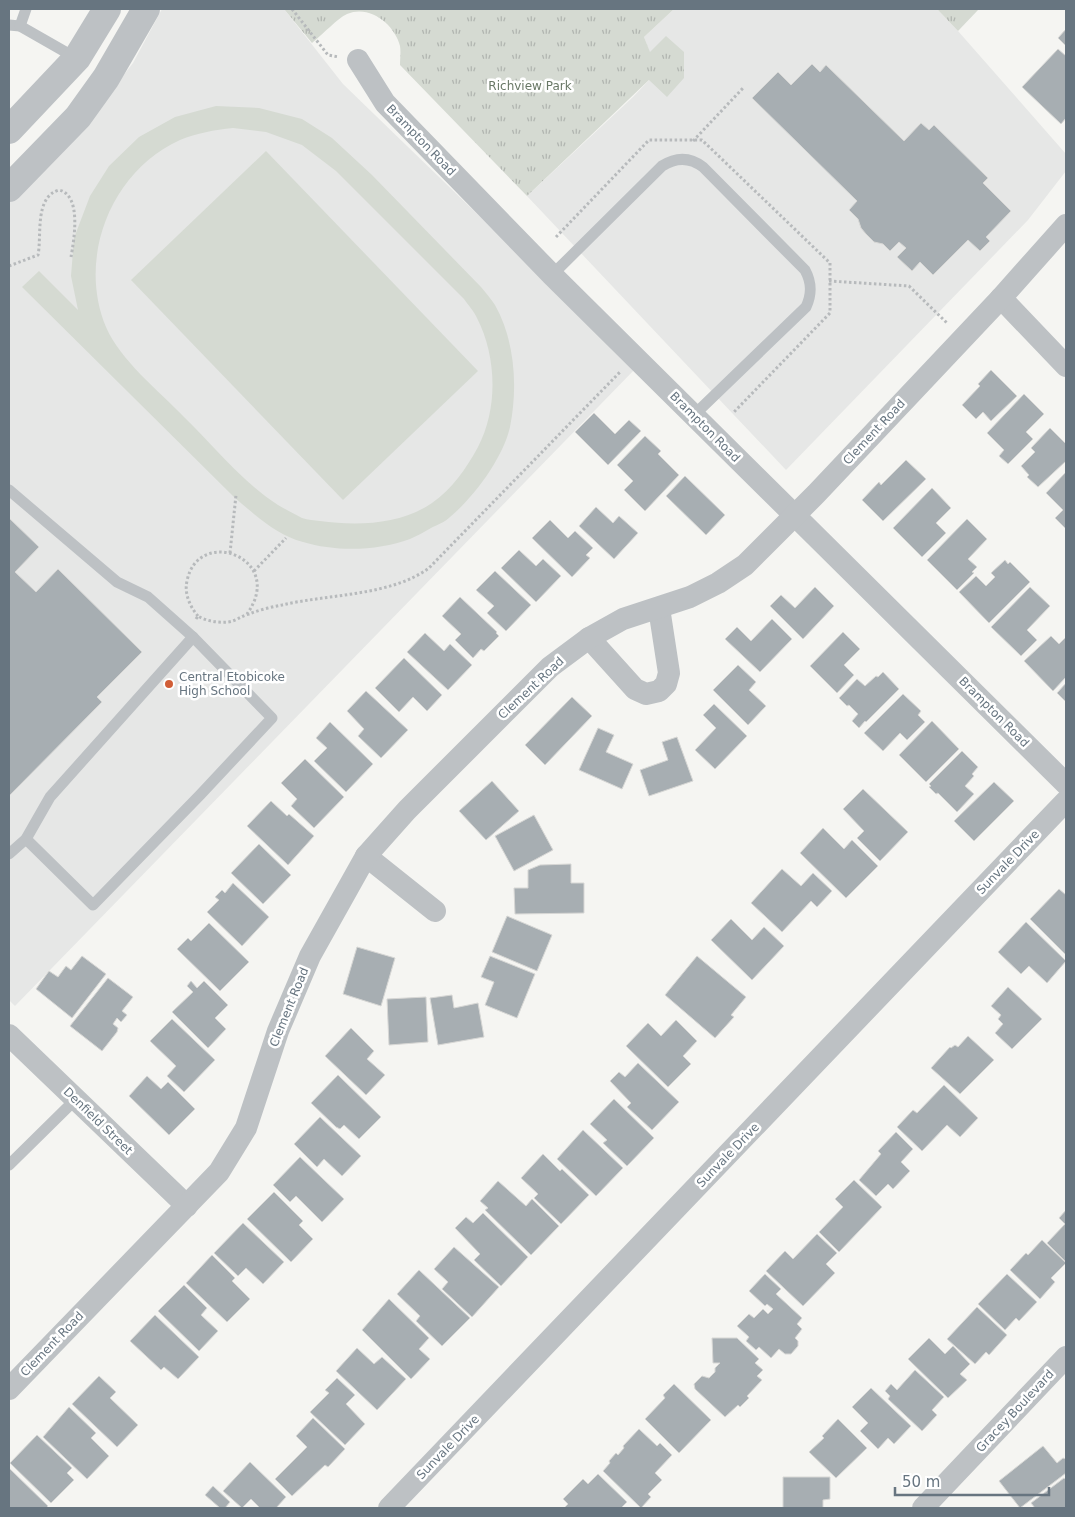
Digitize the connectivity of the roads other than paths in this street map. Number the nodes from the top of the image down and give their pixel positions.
1 (26, 9) edge
2 (107, 9) edge
3 (146, 9) edge
4 (14, 26) edge
5 (77, 58) junction
6 (358, 60) road end
7 (106, 78) junction
8 (9, 130) edge
9 (9, 188) edge
10 (1066, 225) edge
11 (552, 275) junction
12 (1001, 298) junction
13 (1066, 366) edge
14 (693, 416) junction
15 (9, 490) edge
16 (795, 515) junction
17 (659, 608) junction
18 (189, 633) junction
19 (589, 638) junction
20 (1066, 784) edge
21 (1066, 801) edge
22 (26, 839) junction
23 (9, 854) edge
24 (366, 856) junction
25 (435, 911) dead end
26 (9, 1035) edge
27 (76, 1099) junction
28 (9, 1166) edge
29 (187, 1206) junction
30 (1066, 1357) edge
31 (9, 1389) edge
32 (389, 1508) edge
33 (924, 1508) edge

1 - 4 lane
2 - 5 street
3 - 7 street
4 - 5 lane
5 - 7 street
5 - 8 street
6 - 11 street, Brampton Road
7 - 9 street
10 - 12 street, Clement Road
11 - 14 street, Brampton Road
11 - 14 lane
12 - 13 street
12 - 16 street, Clement Road
14 - 16 street, Brampton Road
15 - 18 lane
16 - 17 street, Clement Road
16 - 20 street, Brampton Road
17 - 19 street, Clement Road
17 - 19 street
18 - 22 lane
18 - 22 lane
19 - 24 street, Clement Road
21 - 32 street, Sunvale Drive
22 - 23 lane
24 - 25 street
24 - 29 street, Clement Road
26 - 27 street, Denfield Street
27 - 28 lane
27 - 29 street, Denfield Street
29 - 31 street, Clement Road
30 - 33 street, Gracey Boulevard

